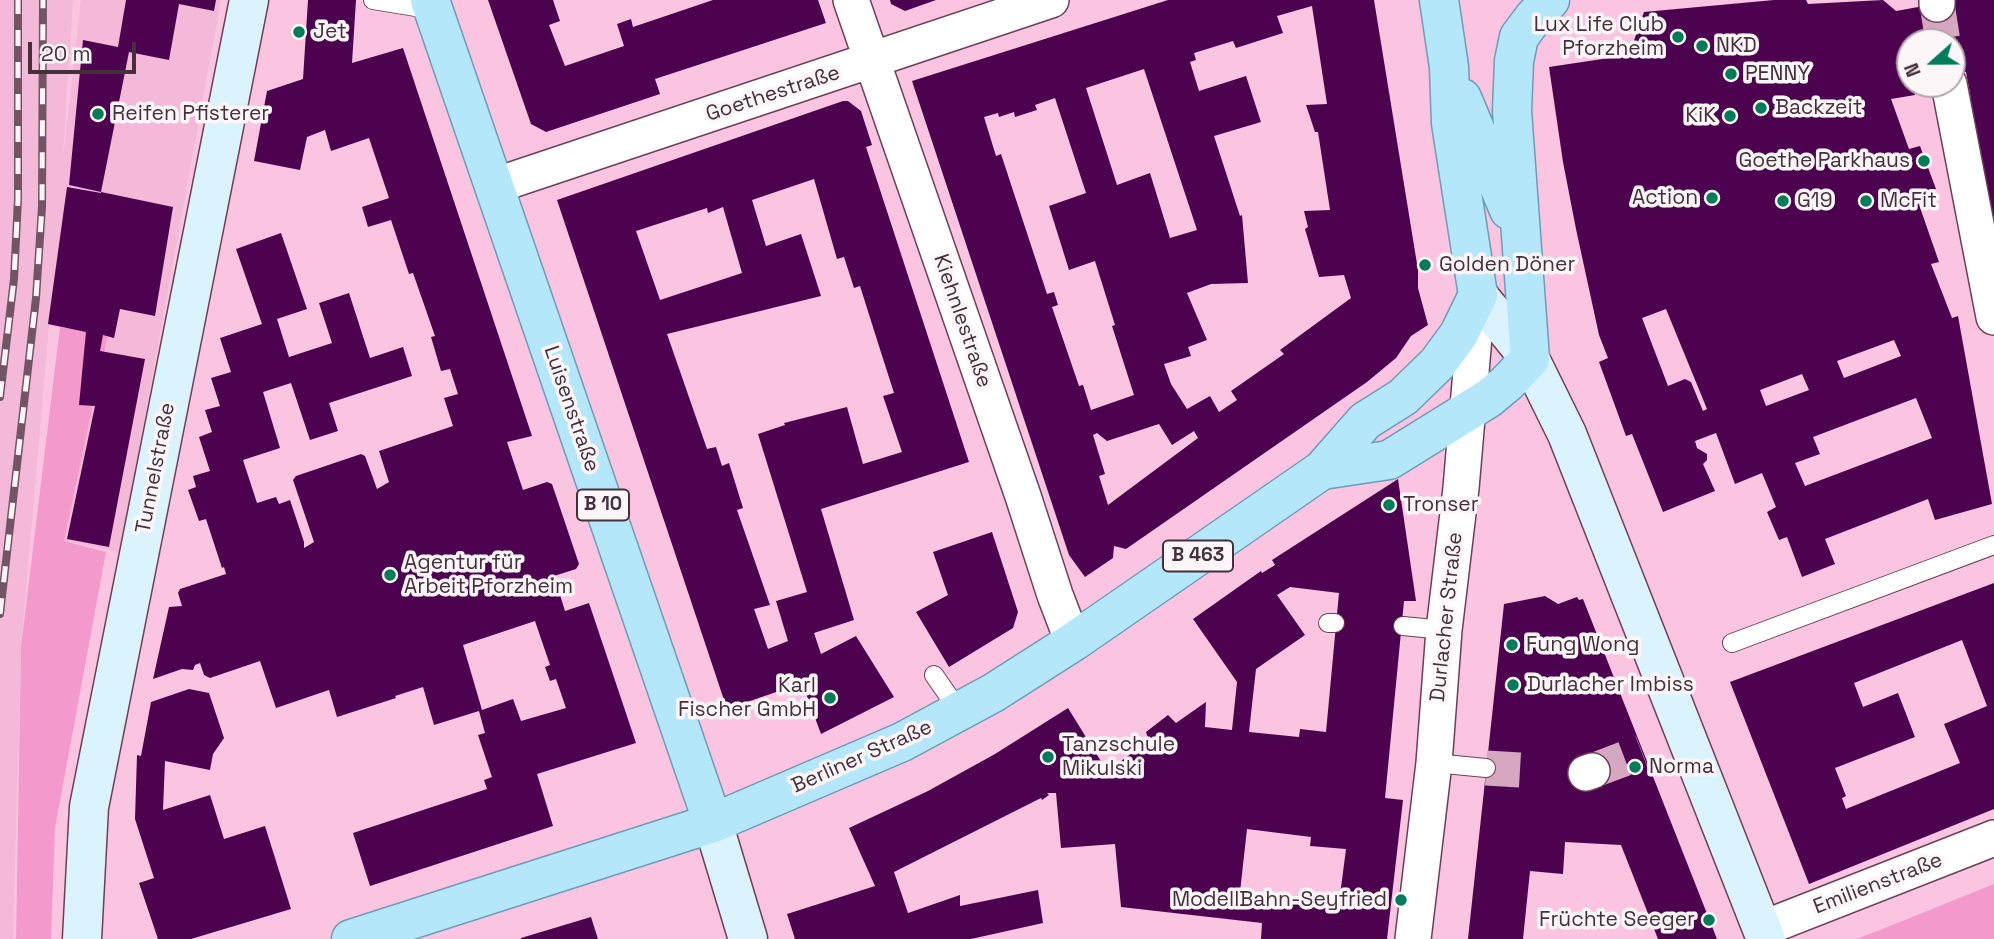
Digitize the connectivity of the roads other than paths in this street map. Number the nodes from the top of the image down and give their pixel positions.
1 (249, 0) edge
2 (373, 0) edge
3 (851, 0) edge
4 (1051, 0) edge
5 (1438, 0) edge
6 (1550, 0) edge
7 (432, 5) edge
8 (990, 9) edge
9 (872, 61) junction
10 (1449, 66) junction
11 (1952, 98) edge
12 (494, 187) junction
13 (1521, 239) junction
14 (1478, 295) junction
15 (1994, 317) edge
16 (1530, 359) junction
17 (1467, 414) junction
18 (1322, 470) junction
19 (1994, 545) edge
20 (1403, 626) dead end
21 (1444, 630) junction
22 (1073, 642) junction
23 (1732, 643) dead end
24 (934, 675) dead end
25 (959, 711) junction
26 (1434, 763) junction
27 (1486, 768) tunnel mouth
28 (713, 823) junction
29 (1994, 838) edge
30 (1764, 934) edge
31 (82, 939) edge
32 (351, 939) edge
33 (748, 939) edge
34 (1413, 939) edge

1 - 31 main road, Tunnelstraße
2 - 7 lane
3 - 9 street, Kiehnlestraße
4 - 8 street, Goethestraße
5 - 10 main road
6 - 13 main road
7 - 12 main road, Luisenstraße / B 10
8 - 9 street, Goethestraße
9 - 12 street, Goethestraße
9 - 22 street, Kiehnlestraße
10 - 13 main road
10 - 14 main road
11 - 15 street
12 - 28 main road, Luisenstraße / B 10
13 - 16 main road
14 - 16 main road
14 - 17 street, Durlacher Straße
14 - 18 main road, Berliner Straße / B 463
16 - 17 main road, Berliner Straße / B 463
16 - 30 main road
17 - 18 main road, Berliner Straße / B 463
17 - 21 street, Durlacher Straße
18 - 22 main road, Berliner Straße / B 463
19 - 23 lane
20 - 21 lane
21 - 26 street, Durlacher Straße
22 - 25 main road, Berliner Straße / B 463
24 - 25 lane
25 - 28 main road, Berliner Straße / B 463
26 - 27 lane
26 - 34 street, Durlacher Straße
28 - 32 main road, Berliner Straße
28 - 33 main road, Luisenstraße
29 - 30 street, Emilienstraße

